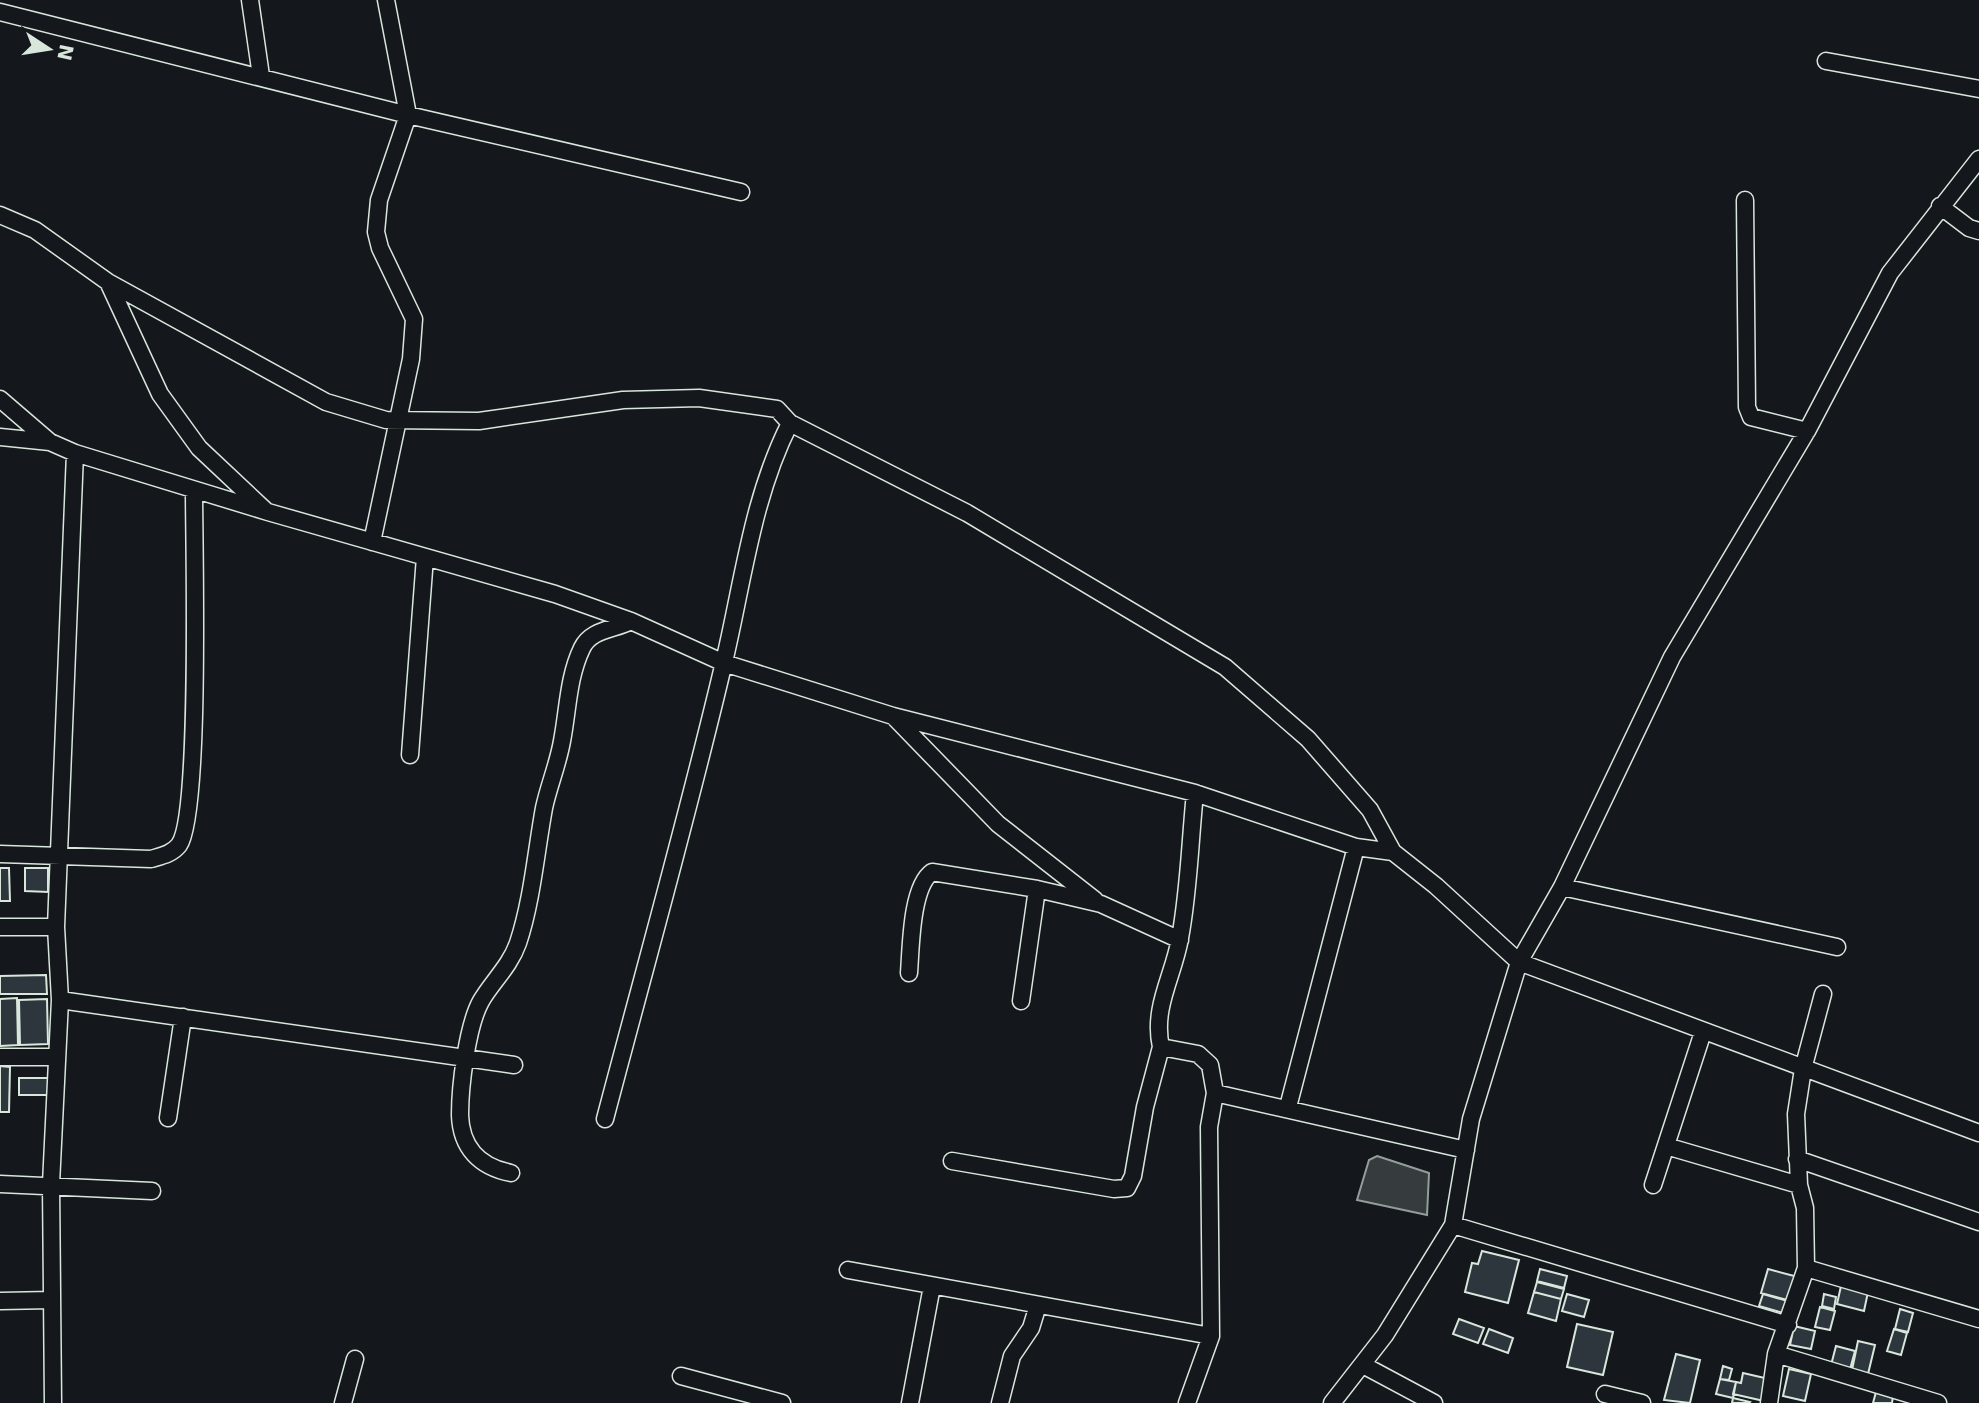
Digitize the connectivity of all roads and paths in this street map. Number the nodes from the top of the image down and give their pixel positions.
1 (250, 0) edge
2 (386, 0) edge
3 (0, 12) edge
4 (1826, 61) dead end
5 (261, 76) junction
6 (1979, 89) edge
7 (408, 115) junction
8 (1979, 159) edge
9 (741, 192) dead end
10 (1745, 200) dead end
11 (1940, 206) junction
12 (0, 215) edge
13 (1979, 231) edge
14 (108, 282) junction
15 (0, 399) edge
16 (398, 420) junction
17 (790, 424) junction
18 (1807, 431) junction
19 (2, 439) edge
20 (50, 442) junction
21 (75, 453) junction
22 (194, 490) junction
23 (268, 512) junction
24 (372, 542) junction
25 (425, 557) junction
26 (631, 621) junction
27 (724, 663) junction
28 (893, 716) junction
29 (410, 755) dead end
30 (1195, 793) junction
31 (1356, 847) junction
32 (1393, 852) junction
33 (0, 854) edge
34 (61, 856) junction
35 (1562, 887) junction
36 (1037, 889) junction
37 (1101, 904) junction
38 (0, 927) edge
39 (56, 927) junction
40 (1180, 940) junction
41 (1837, 947) dead end
42 (1519, 962) junction
43 (909, 973) dead end
44 (1823, 994) dead end
45 (60, 1000) junction
46 (1021, 1001) dead end
47 (183, 1017) junction
48 (1703, 1032) junction
49 (1161, 1047) junction
50 (0, 1057) edge
51 (55, 1057) junction
52 (466, 1058) junction
53 (514, 1065) dead end
54 (1803, 1069) junction
55 (1215, 1093) junction
56 (1289, 1107) junction
57 (168, 1118) dead end
58 (605, 1119) dead end
59 (1979, 1133) edge
60 (1666, 1146) junction
61 (1465, 1150) junction
62 (1797, 1159) junction
63 (953, 1161) dead end
64 (510, 1173) dead end
65 (0, 1184) edge
66 (51, 1184) junction
67 (1653, 1185) dead end
68 (1799, 1185) junction
69 (152, 1191) dead end
70 (1979, 1222) edge
71 (1453, 1225) junction
72 (1806, 1268) junction
73 (848, 1270) dead end
74 (932, 1286) junction
75 (52, 1300) junction
76 (0, 1301) edge
77 (1038, 1305) junction
78 (1979, 1319) edge
79 (1788, 1325) junction
80 (1211, 1336) junction
81 (1776, 1354) junction
82 (355, 1359) dead end
83 (1363, 1365) junction
84 (681, 1376) dead end
85 (1605, 1394) dead end
86 (731, 1396) edge
87 (53, 1403) edge
88 (342, 1403) edge
89 (782, 1403) edge
90 (910, 1403) edge
91 (1000, 1403) edge
92 (1187, 1403) edge
93 (1332, 1403) edge
94 (1434, 1403) edge
95 (1642, 1403) edge
96 (1769, 1403) edge
97 (1938, 1403) edge

1 - 5 street
2 - 7 street
3 - 5 street
4 - 6 street
5 - 7 street
7 - 9 street
7 - 16 street
8 - 11 street
10 - 18 street
11 - 13 street
11 - 18 street
12 - 14 street
14 - 16 street
14 - 23 street
15 - 20 street
16 - 17 street
16 - 24 street
17 - 27 street
17 - 32 street
18 - 35 street
19 - 20 street
20 - 21 street
21 - 22 street
21 - 34 street
22 - 23 street
22 - 34 street
23 - 24 street
24 - 25 street
25 - 26 street
25 - 29 street
26 - 27 street
26 - 52 street
27 - 28 street
27 - 58 street
28 - 30 street
28 - 37 street
30 - 31 street
30 - 40 street
31 - 32 street
31 - 56 street
32 - 42 street
33 - 34 street
34 - 39 street
35 - 41 street
35 - 42 street
36 - 37 street
36 - 43 street
36 - 46 street
37 - 40 street
38 - 39 street
39 - 45 street
40 - 49 street
42 - 48 street
42 - 61 street
44 - 54 street
45 - 47 street
45 - 51 street
47 - 52 street
47 - 57 street
48 - 54 street
48 - 60 street
49 - 55 street
49 - 63 street
50 - 51 street
51 - 66 street
52 - 53 street
52 - 64 street
54 - 59 street
54 - 62 street
55 - 56 street
55 - 80 street
56 - 61 street
60 - 67 street
60 - 68 street
61 - 71 street
62 - 68 street
62 - 70 street
65 - 66 street
66 - 69 street
66 - 75 street
68 - 72 street
71 - 79 street
71 - 83 street
72 - 78 street
72 - 79 street
73 - 74 street
74 - 77 street
74 - 90 street
75 - 76 street
75 - 87 street
77 - 80 street
77 - 91 street
79 - 81 street
80 - 92 street
81 - 96 street
81 - 97 street
82 - 88 street
83 - 93 street
83 - 94 street
84 - 86 street
85 - 95 street
86 - 89 street

